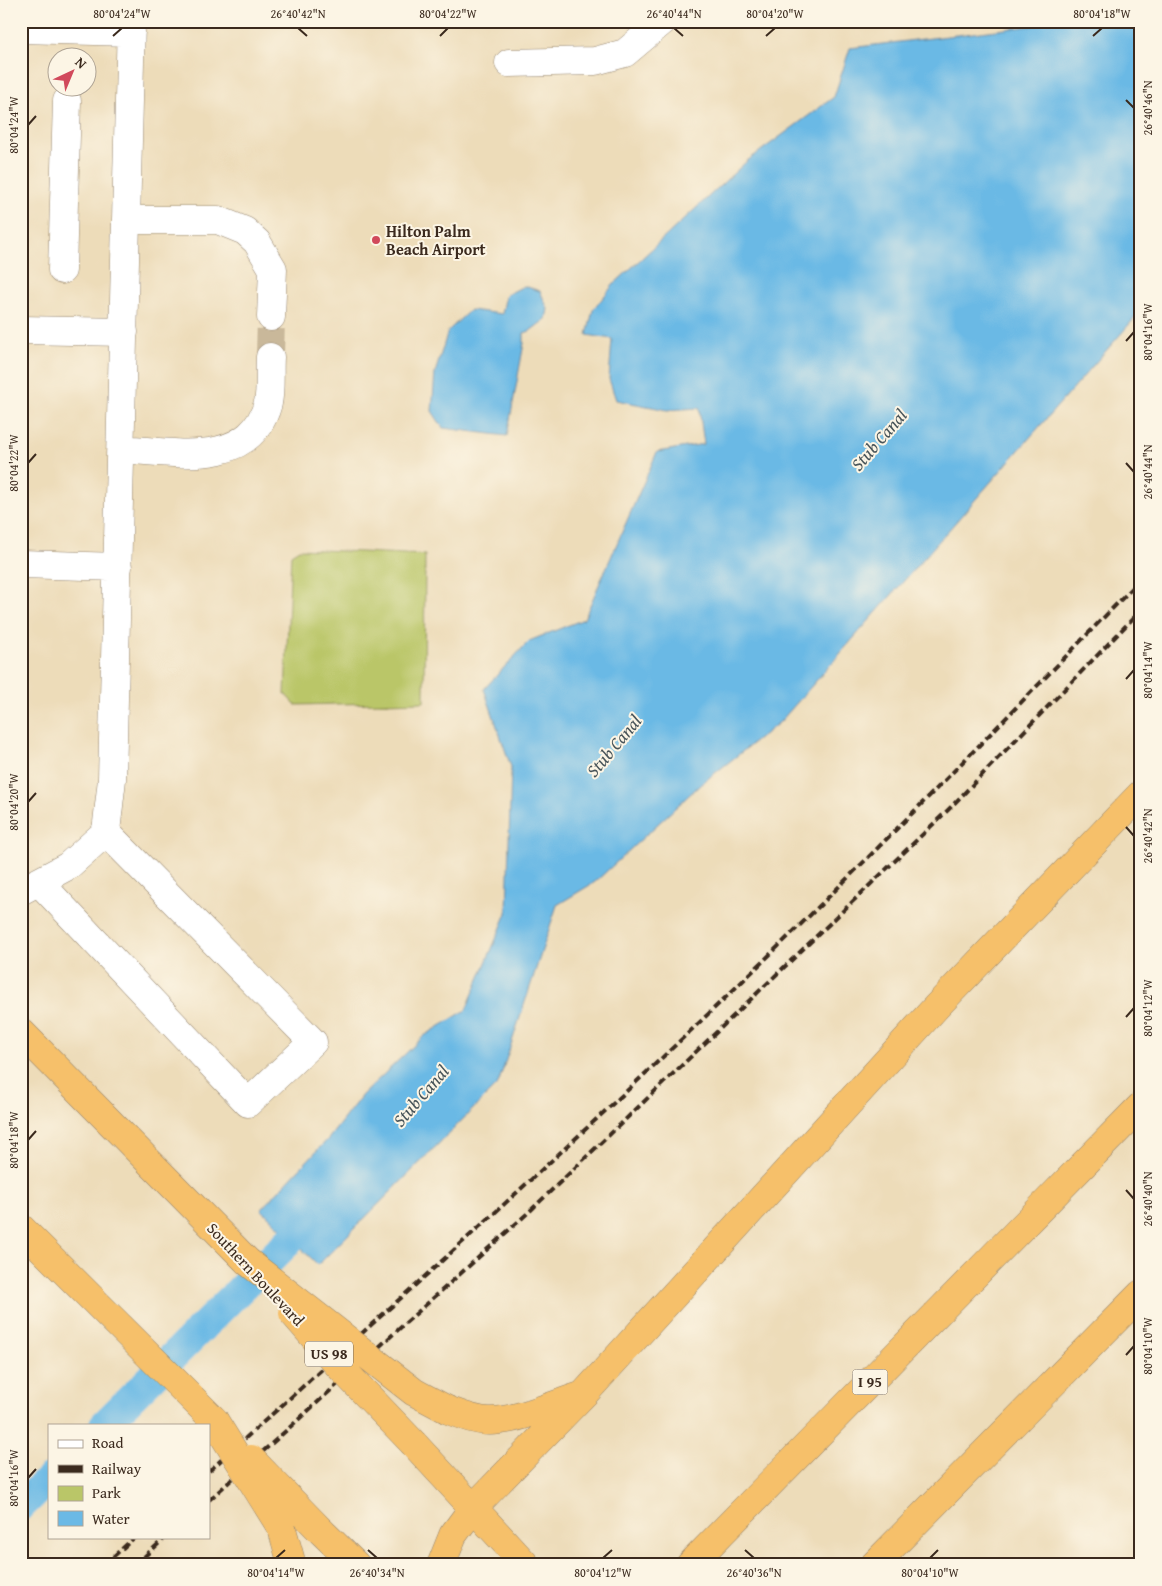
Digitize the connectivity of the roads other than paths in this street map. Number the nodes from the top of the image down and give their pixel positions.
1 (663, 21) edge
2 (131, 27) edge
3 (21, 29) edge
4 (509, 63) dead end
5 (67, 101) dead end
6 (126, 220) junction
7 (62, 270) dead end
8 (271, 316) tunnel mouth
9 (21, 330) edge
10 (124, 332) junction
11 (270, 357) tunnel mouth
12 (121, 449) junction
13 (21, 564) edge
14 (118, 567) junction
15 (1141, 794) edge
16 (106, 832) junction
17 (30, 886) edge
18 (21, 1032) edge
19 (1141, 1106) edge
20 (21, 1228) edge
21 (248, 1262) junction
22 (1141, 1294) edge
23 (584, 1394) junction
24 (214, 1420) junction
25 (474, 1508) junction
26 (292, 1563) edge
27 (356, 1565) edge
28 (441, 1565) edge
29 (526, 1565) edge
30 (690, 1565) edge
31 (874, 1565) edge

1 - 4 lane
2 - 3 lane
2 - 6 lane
5 - 7 lane
6 - 8 lane
6 - 10 lane
9 - 10 lane
10 - 12 lane
11 - 12 lane
12 - 14 lane
13 - 14 lane
14 - 16 lane
15 - 23 highway
16 - 17 lane
16 - 17 lane
18 - 21 highway, Southern Boulevard / US 98
19 - 30 highway, I 95
20 - 24 highway
21 - 23 highway, bridge
21 - 25 highway, Southern Boulevard / US 98, bridge
22 - 31 highway
23 - 25 highway
24 - 26 highway, bridge
24 - 27 highway, bridge
25 - 28 highway
25 - 29 highway, Southern Boulevard / US 98

